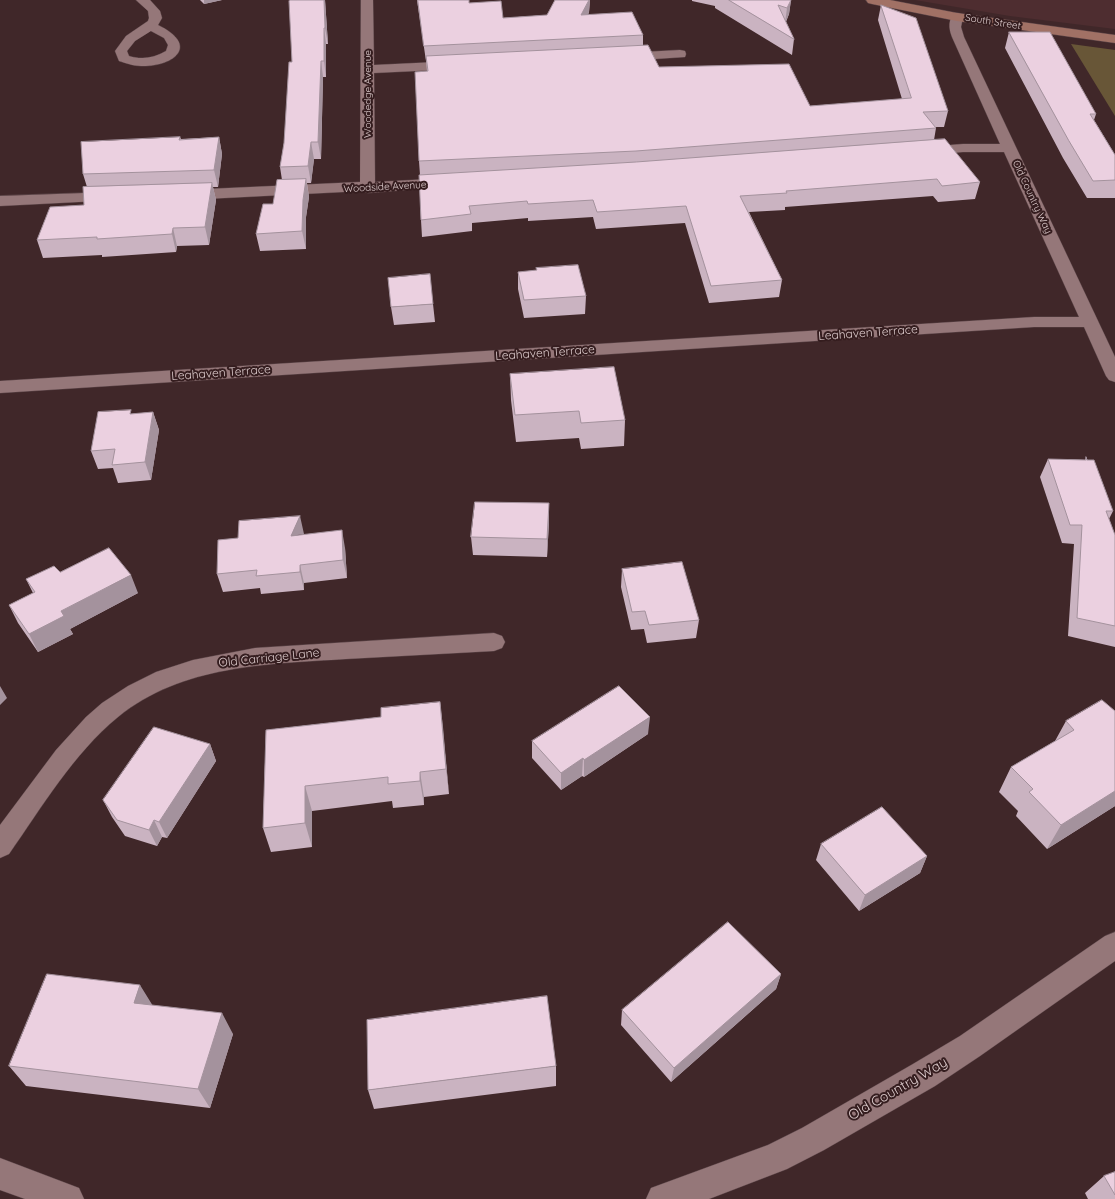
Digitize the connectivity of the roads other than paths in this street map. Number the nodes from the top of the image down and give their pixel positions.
1 (142, 0) edge
2 (367, 0) edge
3 (872, 0) edge
4 (957, 17) junction
5 (152, 26) dead end
6 (1115, 39) edge
7 (680, 54) dead end
8 (610, 58) edge
9 (469, 64) edge
10 (368, 70) junction
11 (1009, 148) junction
12 (908, 152) edge
13 (463, 183) edge
14 (368, 188) junction
15 (172, 195) edge
16 (125, 197) edge
17 (0, 201) edge
18 (1090, 322) junction
19 (1115, 376) edge
20 (0, 386) edge
21 (494, 642) dead end
22 (0, 846) edge
23 (1115, 945) edge
24 (0, 1174) edge
25 (68, 1199) edge
26 (662, 1199) edge

1 - 5 street
2 - 10 street, Woodedge Avenue
3 - 4 main road, South Street
4 - 6 main road, South Street
4 - 11 street, Old Country Way
7 - 8 street
9 - 10 street
10 - 14 street, Woodedge Avenue
11 - 12 street
11 - 18 street, Old Country Way
13 - 14 street, Woodside Avenue
14 - 15 street, Woodside Avenue
16 - 17 street
18 - 19 street, Old Country Way
18 - 20 street, Leahaven Terrace
21 - 22 street, Old Carriage Lane
23 - 26 street, Old Country Way
24 - 25 street

